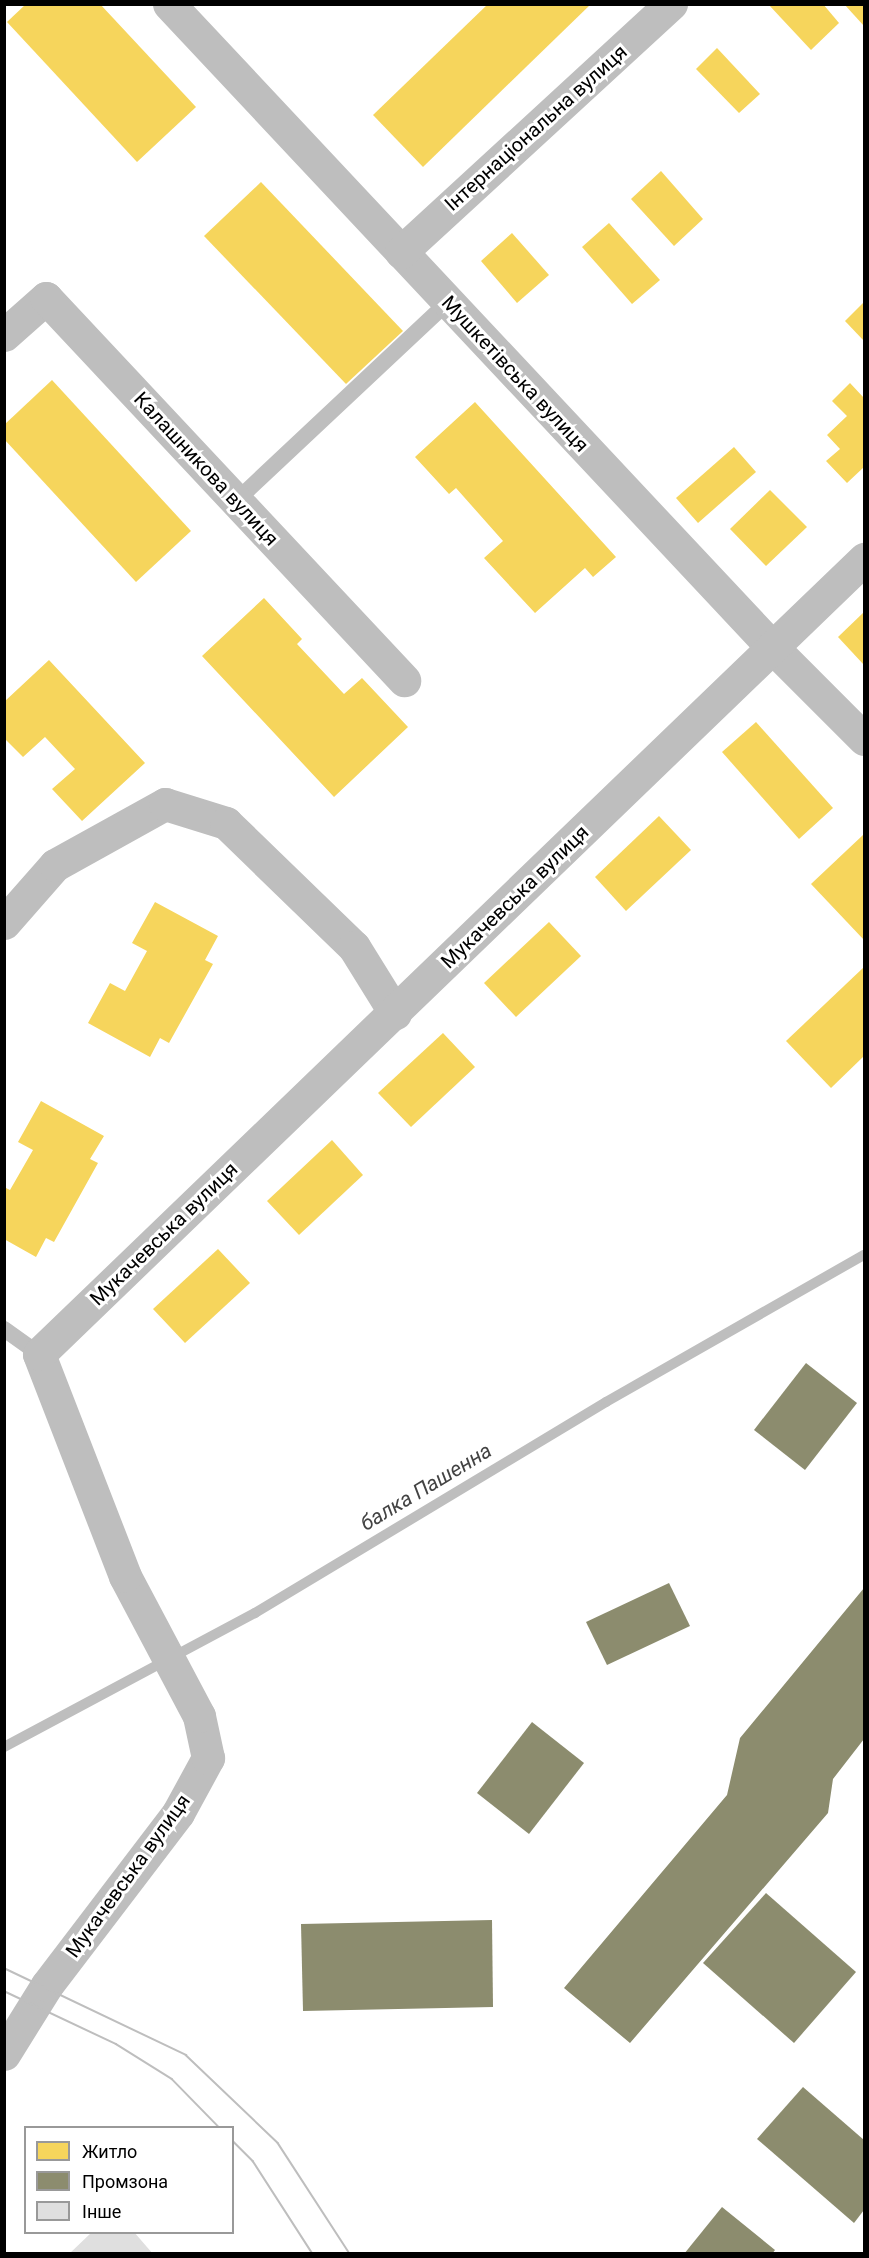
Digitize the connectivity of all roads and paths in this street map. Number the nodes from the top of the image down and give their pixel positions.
1 (169, 4) edge
2 (671, 4) edge
3 (401, 252) junction
4 (448, 302) junction
5 (4, 335) edge
6 (236, 501) junction
7 (864, 559) edge
8 (772, 647) junction
9 (404, 680) dead end
10 (864, 740) edge
11 (4, 923) edge
12 (395, 1013) junction
13 (4, 1329) edge
14 (39, 1354) junction
15 (4, 2054) edge

1 - 3 street, Мушкетівська вулиця
2 - 3 street, Інтернаціональна вулиця
3 - 4 street, Мушкетівська вулиця
4 - 6 lane
4 - 8 street, Мушкетівська вулиця
5 - 6 street, Калашникова вулиця
6 - 9 street, Калашникова вулиця
7 - 8 street, Мукачевська вулиця
8 - 10 street, Мушкетівська вулиця
8 - 12 street, Мукачевська вулиця
11 - 12 street
12 - 14 street, Мукачевська вулиця
13 - 14 lane
14 - 15 street, Мукачевська вулиця

